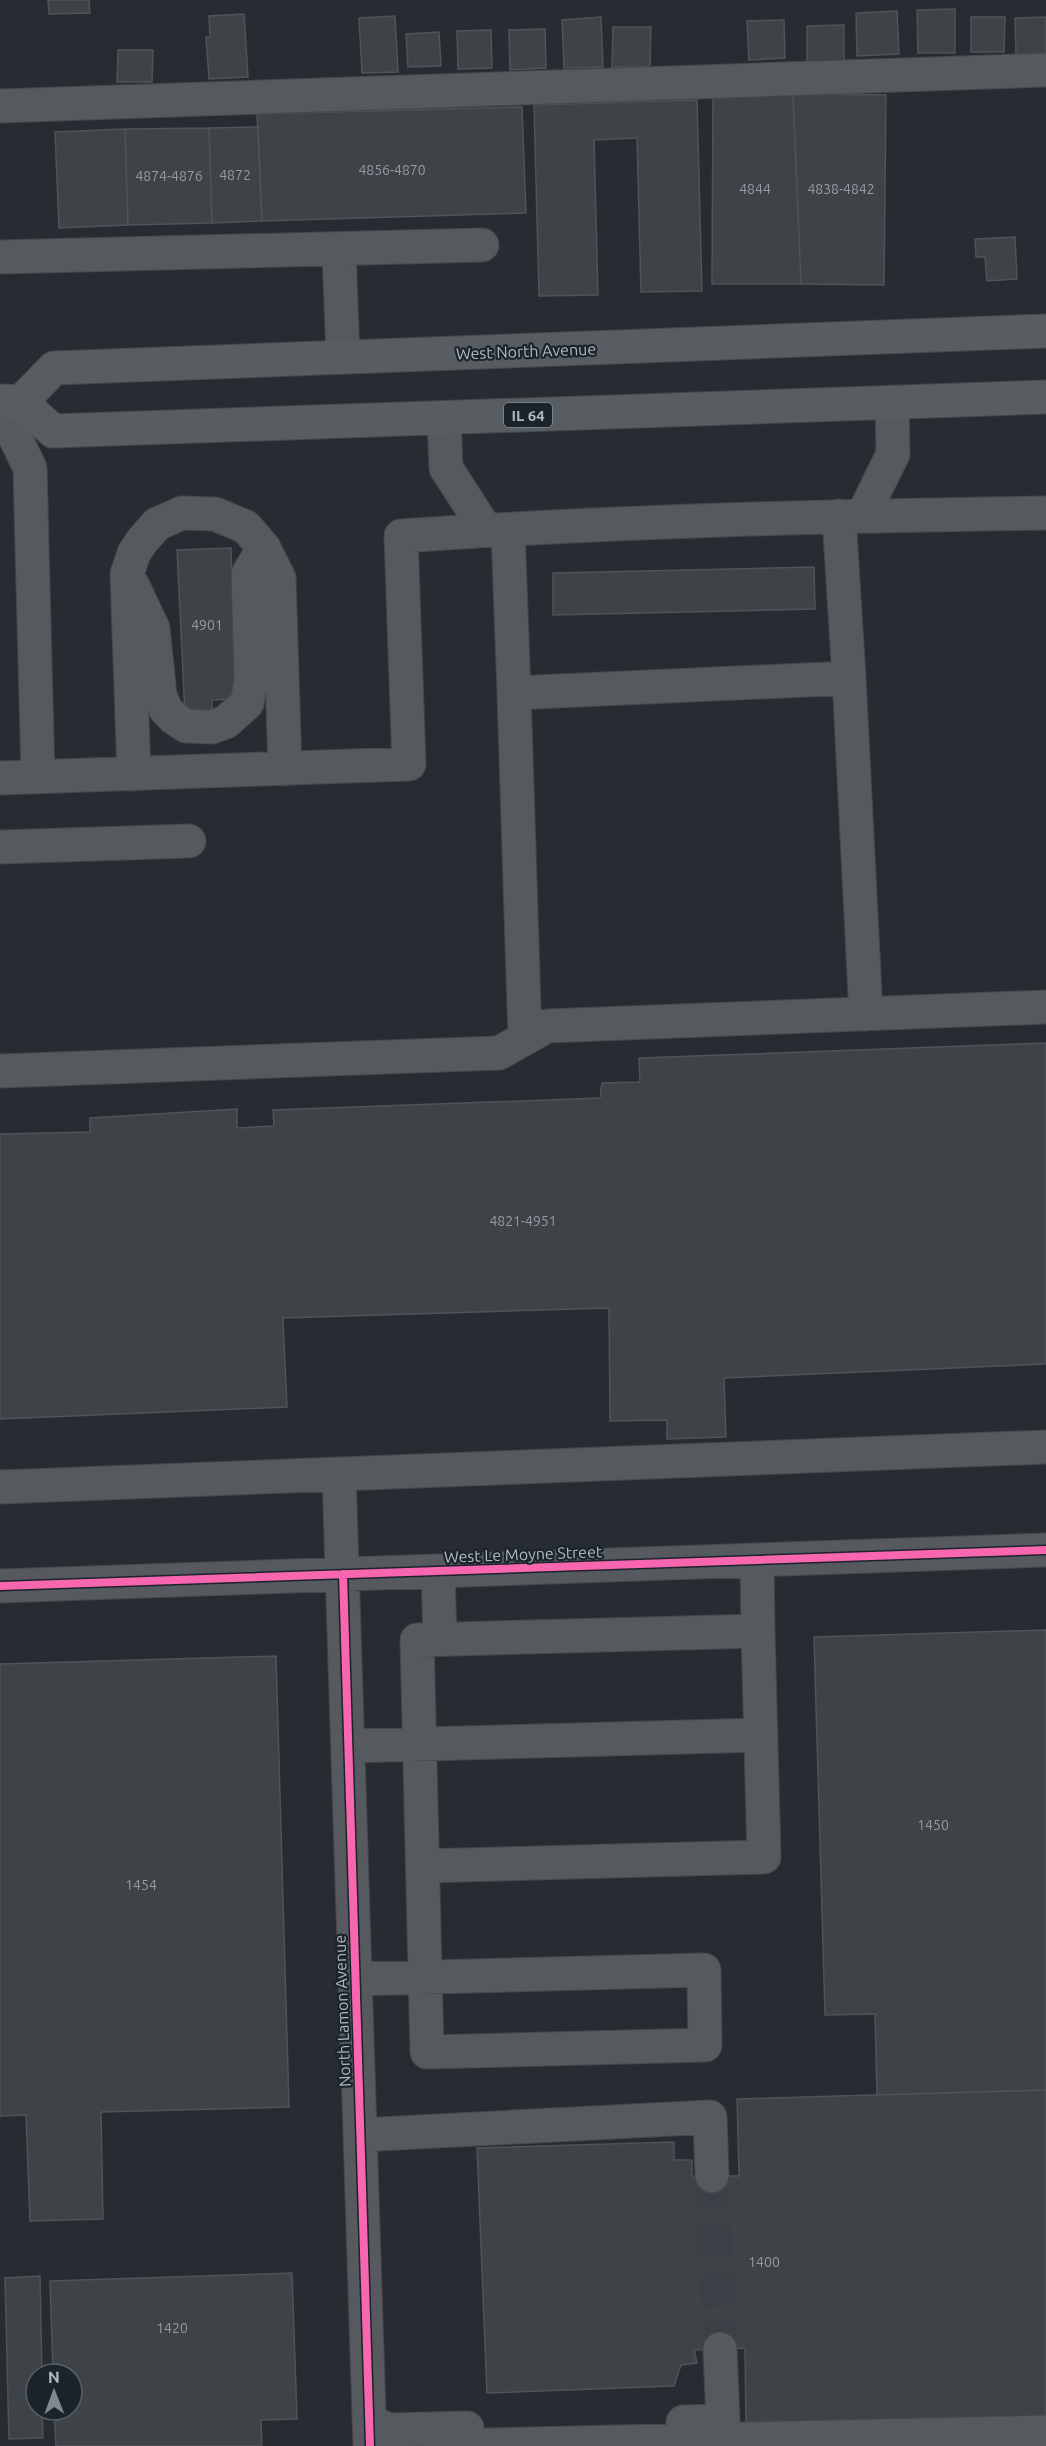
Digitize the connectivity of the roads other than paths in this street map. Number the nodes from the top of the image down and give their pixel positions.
1 (1046, 70) edge
2 (0, 106) edge
3 (482, 244) dead end
4 (339, 250) junction
5 (0, 257) edge
6 (1046, 331) edge
7 (343, 357) junction
8 (1046, 396) edge
9 (892, 402) junction
10 (7, 403) edge
11 (444, 418) junction
12 (1046, 513) edge
13 (851, 515) junction
14 (497, 530) junction
15 (264, 548) junction
16 (127, 574) junction
17 (849, 678) junction
18 (513, 693) junction
19 (285, 770) junction
20 (134, 774) junction
21 (38, 777) junction
22 (0, 778) edge
23 (189, 842) dead end
24 (0, 847) edge
25 (1046, 1007) edge
26 (866, 1014) junction
27 (525, 1038) junction
28 (0, 1071) edge
29 (1046, 1447) edge
30 (339, 1474) junction
31 (0, 1487) edge
32 (1046, 1550) edge
33 (757, 1560) junction
34 (438, 1571) junction
35 (343, 1574) junction
36 (0, 1586) edge
37 (758, 1631) junction
38 (440, 1639) junction
39 (761, 1735) junction
40 (420, 1744) junction
41 (348, 1746) junction
42 (423, 1866) junction
43 (426, 1977) junction
44 (355, 1978) junction
45 (360, 2135) junction
46 (712, 2176) tunnel mouth
47 (720, 2349) tunnel mouth
48 (1046, 2432) edge
49 (369, 2434) edge
50 (440, 2446) edge

1 - 2 street
3 - 4 street
4 - 5 street
4 - 7 street
6 - 7 main road, West North Avenue
7 - 10 main road, West North Avenue
8 - 9 main road, IL 64
9 - 11 main road, IL 64
9 - 13 street
10 - 11 main road, IL 64
10 - 21 street
11 - 14 street
12 - 13 street
13 - 14 street
13 - 17 street
14 - 18 street
14 - 19 street
15 - 16 street
15 - 16 street
15 - 19 street
16 - 20 street
17 - 18 street
17 - 26 street
18 - 27 street
19 - 20 street
20 - 21 street
21 - 22 street
23 - 24 street
25 - 26 street
26 - 27 street
27 - 28 street
29 - 30 street
30 - 31 street
30 - 35 street, North Lamon Avenue
32 - 33 street, West Le Moyne Street
33 - 34 street, West Le Moyne Street
33 - 37 street
34 - 35 street, West Le Moyne Street
34 - 38 street
35 - 36 street, West Le Moyne Street
35 - 41 street, North Lamon Avenue
37 - 38 street
37 - 39 street
38 - 40 street
39 - 40 street
39 - 42 street
40 - 41 street
40 - 42 street
41 - 44 street, North Lamon Avenue
42 - 43 street
43 - 43 street
43 - 44 street
44 - 45 street, North Lamon Avenue
45 - 46 street
45 - 49 street, North Lamon Avenue
47 - 49 street
48 - 50 street

